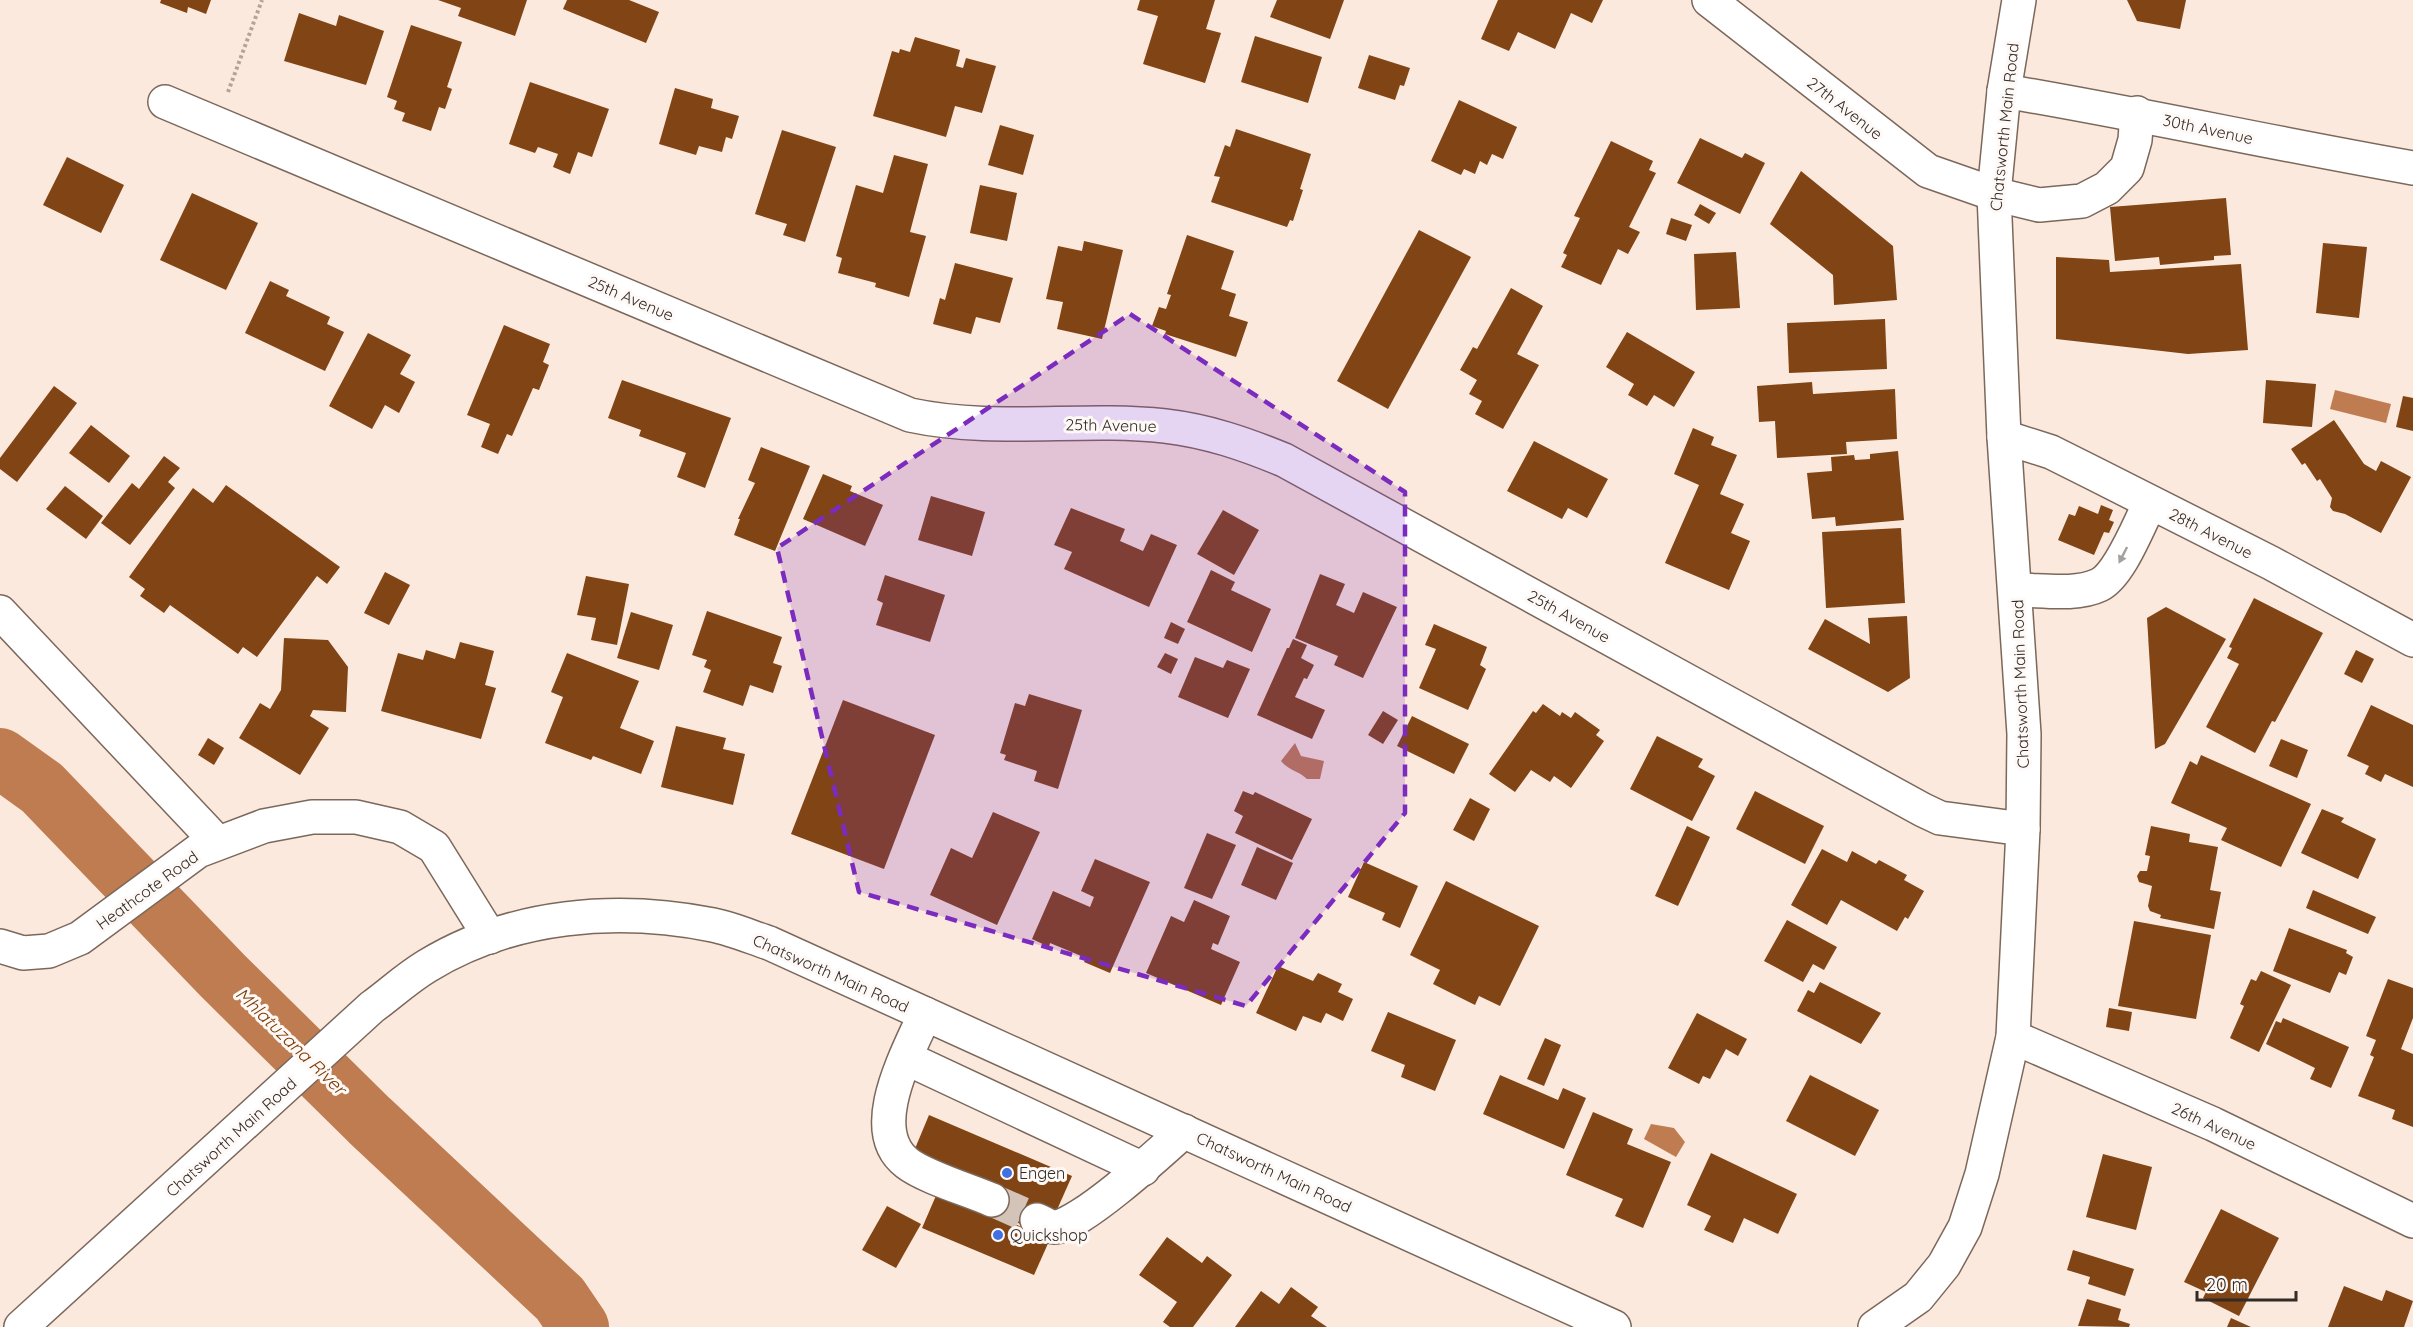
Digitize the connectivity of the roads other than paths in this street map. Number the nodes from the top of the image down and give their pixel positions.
1 (1709, 0) edge
2 (2019, 0) edge
3 (2004, 92) junction
4 (165, 102) dead end
5 (2137, 113) junction
6 (2413, 168) edge
7 (1994, 194) junction
8 (2004, 437) junction
9 (2150, 503) junction
10 (2016, 590) junction
11 (0, 612) edge
12 (2413, 640) edge
13 (2023, 829) junction
14 (207, 847) junction
15 (490, 937) junction
16 (0, 946) edge
17 (925, 1014) junction
18 (2013, 1036) junction
19 (906, 1058) junction
20 (1184, 1131) junction
21 (1143, 1169) junction
22 (992, 1200) tunnel mouth
23 (1037, 1220) tunnel mouth
24 (2413, 1221) edge
25 (21, 1327) edge
26 (1614, 1327) edge
27 (1875, 1327) edge

1 - 7 street, 27th Avenue
2 - 3 street, Chatsworth Main Road
3 - 5 street, 30th Avenue
3 - 7 street, Chatsworth Main Road
4 - 13 street, 25th Avenue
5 - 6 street, 30th Avenue
5 - 7 street, 27th Avenue
7 - 8 street, Chatsworth Main Road
8 - 9 street, 28th Avenue
8 - 10 street, Chatsworth Main Road
9 -> 10 street
9 - 12 street, 28th Avenue
10 - 13 street, Chatsworth Main Road
11 - 14 street
13 - 18 street, Chatsworth Main Road
14 - 15 street, Heathcote Road
14 - 16 street, Heathcote Road
15 - 17 street, Chatsworth Main Road
15 - 25 street, Chatsworth Main Road
17 - 19 street
17 - 20 street, Chatsworth Main Road
18 - 24 street, 26th Avenue
18 - 27 street, Chatsworth Main Road
19 - 21 street
19 - 22 street
20 - 21 street
20 - 26 street, Chatsworth Main Road
21 - 23 street

